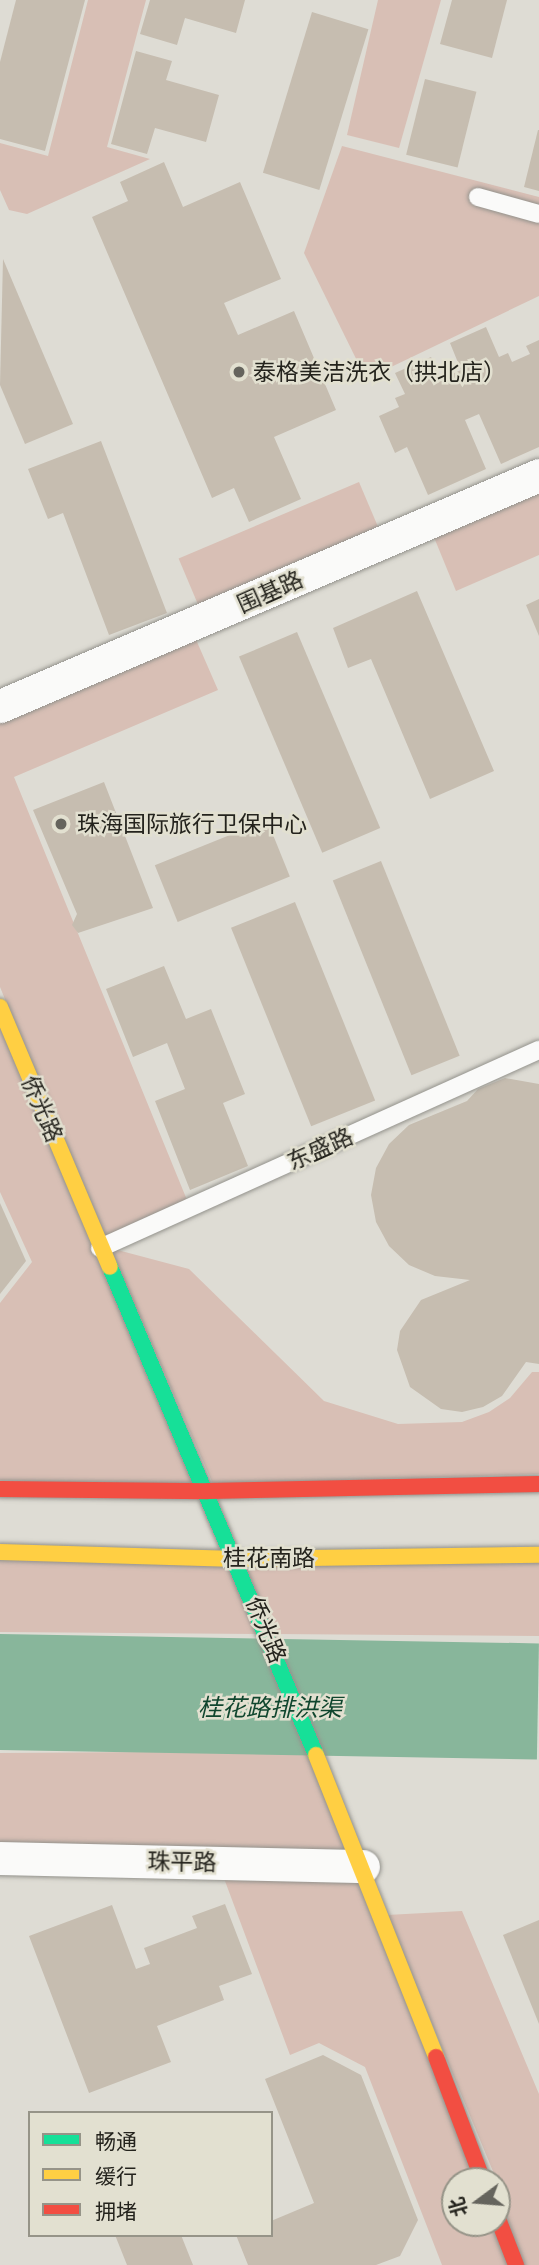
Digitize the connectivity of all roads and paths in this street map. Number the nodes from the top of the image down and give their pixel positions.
1 (478, 197) dead end
2 (539, 214) edge
3 (539, 475) edge
4 (0, 706) edge
5 (0, 1007) edge
6 (539, 1050) edge
7 (100, 1248) junction
8 (539, 1484) edge
9 (0, 1489) edge
10 (208, 1491) junction
11 (0, 1552) edge
12 (539, 1555) edge
13 (237, 1559) junction
14 (0, 1858) edge
15 (363, 1866) junction
16 (478, 2167) edge
17 (505, 2237) edge
18 (516, 2265) edge

1 - 2 lane
3 - 4 street, 围基路
5 - 7 street, 侨光路
6 - 7 lane, 东盛路
7 - 10 street, 侨光路
8 - 10 street
9 - 10 street
10 - 13 street, 侨光路
11 - 13 street, 桂花南路
12 - 13 street, 桂花南路
13 - 15 street, 侨光路
14 - 15 street, 珠平路
15 - 16 street, 侨光路
17 - 18 street

